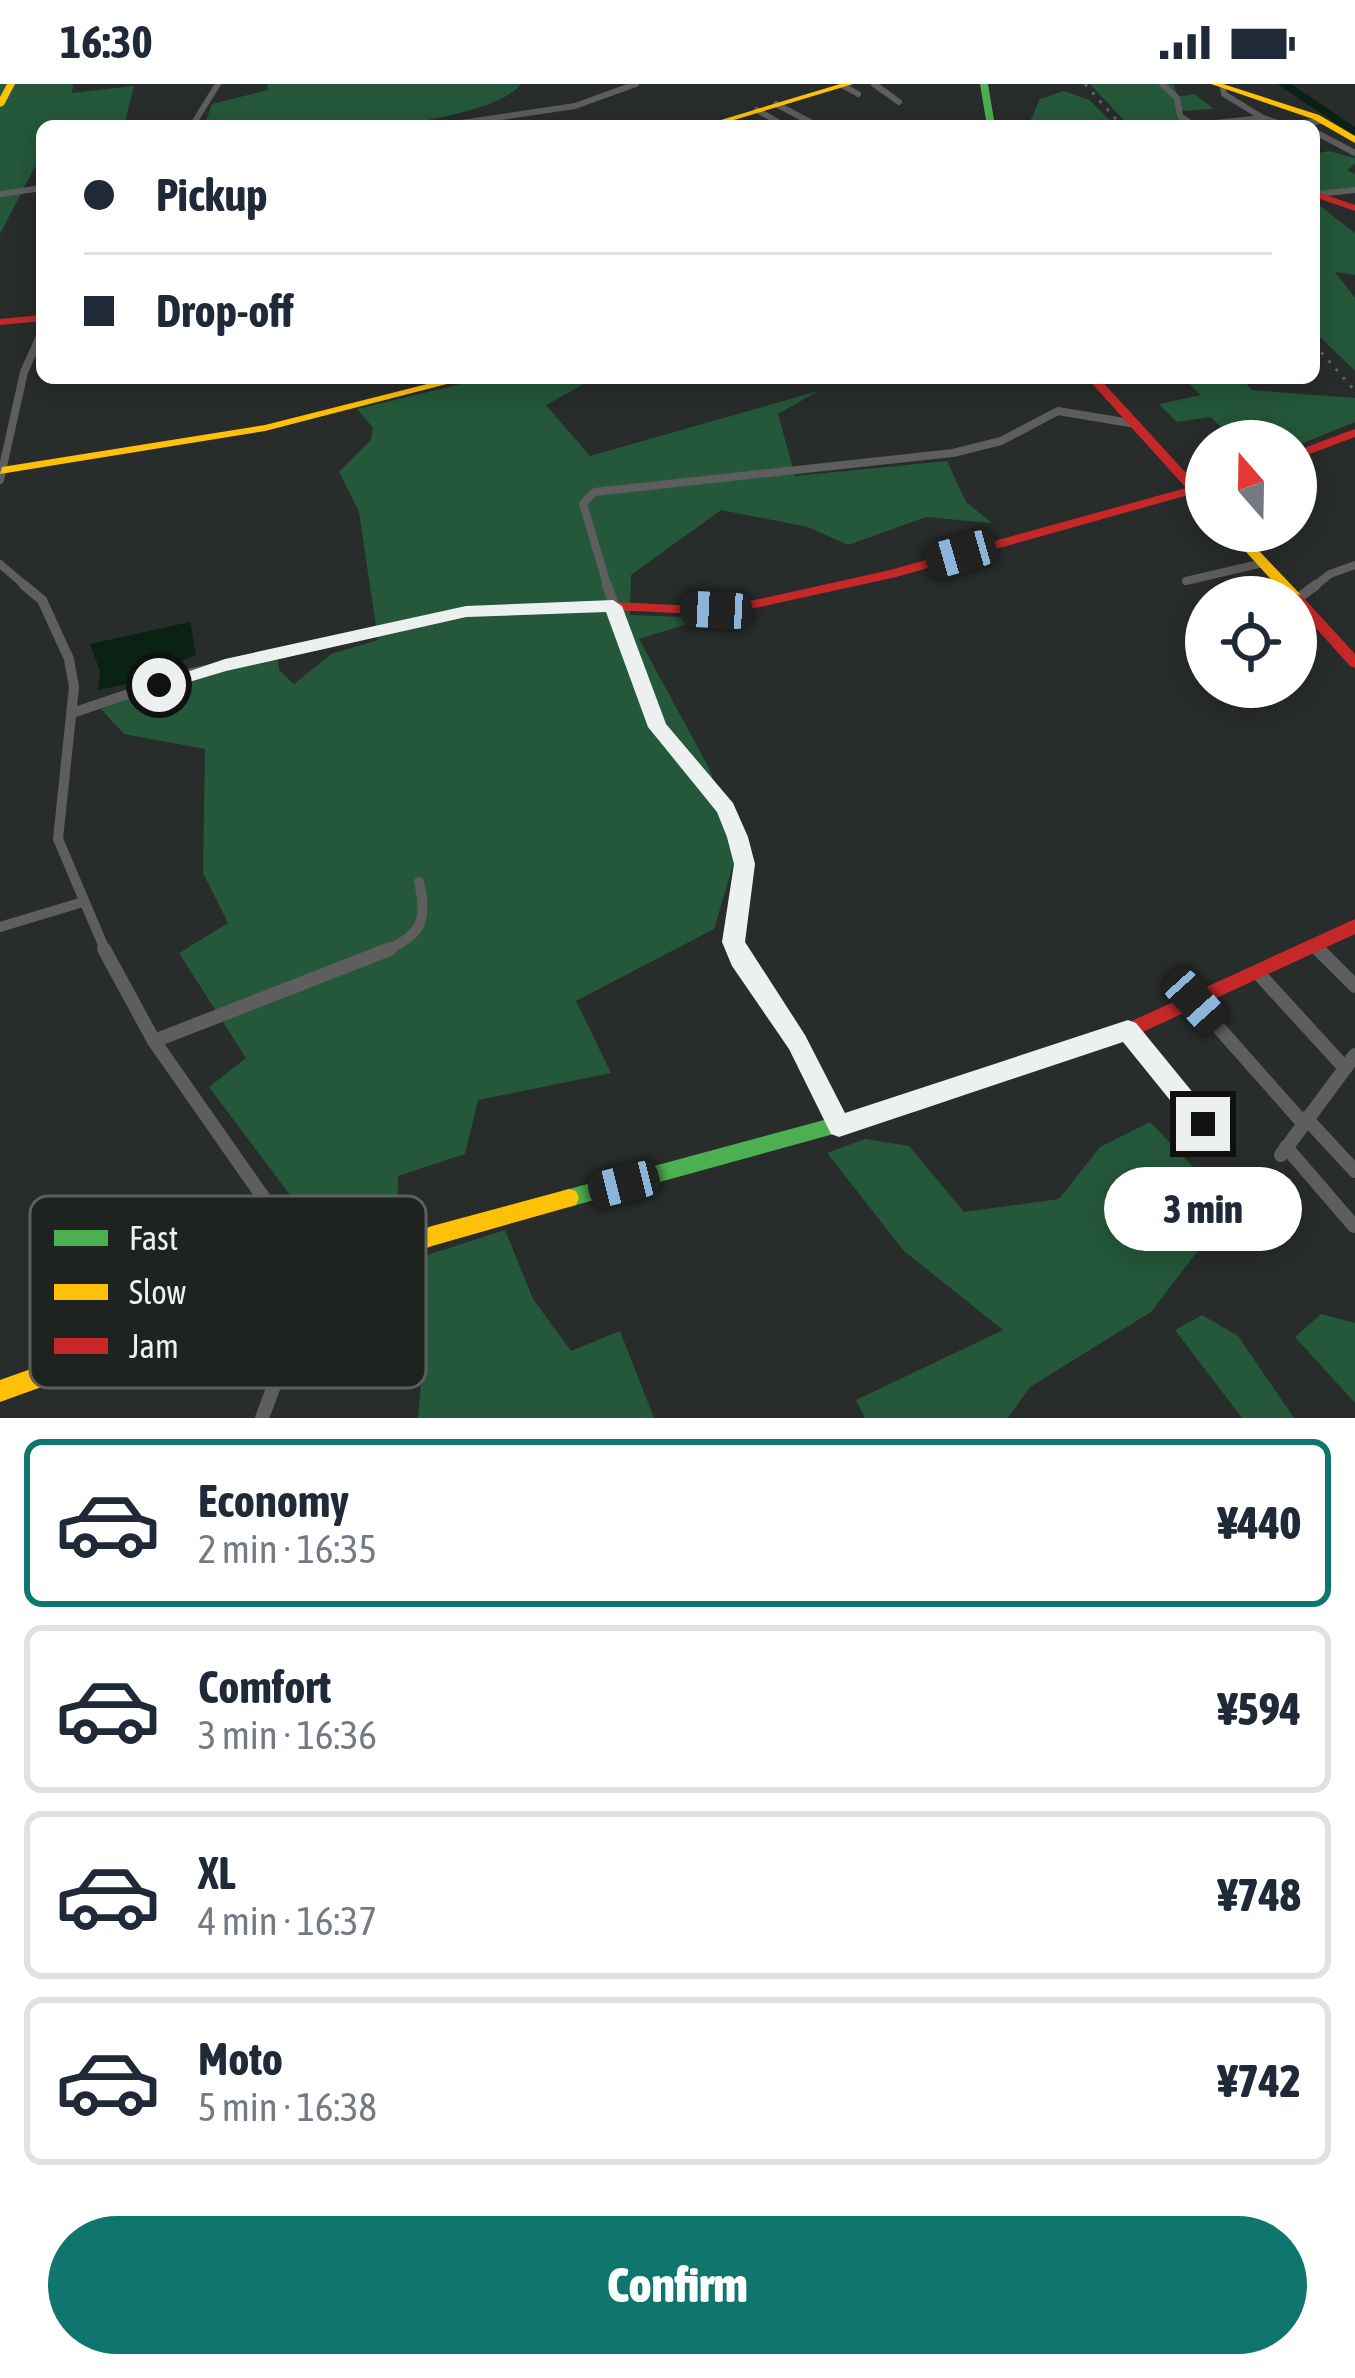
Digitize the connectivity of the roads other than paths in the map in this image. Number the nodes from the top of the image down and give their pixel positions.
1 (11, 84) edge
2 (218, 84) edge
3 (636, 84) edge
4 (874, 84) edge
5 (984, 84) edge
6 (1162, 84) edge
7 (1219, 86) edge
8 (850, 88) edge
9 (1261, 98) junction
10 (898, 101) dead end
11 (1236, 101) junction
12 (776, 104) junction
13 (0, 105) edge
14 (757, 110) junction
15 (516, 116) junction
16 (1263, 118) junction
17 (196, 120) edge
18 (486, 120) edge
19 (509, 120) edge
20 (724, 120) edge
21 (774, 120) edge
22 (806, 120) edge
23 (990, 120) edge
24 (1184, 120) edge
25 (1242, 120) edge
26 (1269, 120) edge
27 (1304, 120) edge
28 (1322, 129) edge
29 (1355, 140) edge
30 (1355, 153) edge
31 (36, 189) edge
32 (1355, 190) edge
33 (0, 194) edge
34 (1320, 194) edge
35 (1320, 195) edge
36 (1355, 208) edge
37 (36, 319) edge
38 (0, 322) edge
39 (36, 345) edge
40 (440, 384) edge
41 (1099, 384) edge
42 (1136, 424) junction
43 (1355, 434) edge
44 (1317, 448) edge
45 (1185, 475) edge
46 (1, 476) edge
47 (1185, 497) edge
48 (1253, 552) edge
49 (1263, 562) junction
50 (0, 564) edge
51 (1355, 565) edge
52 (1206, 576) edge
53 (1276, 576) edge
54 (1317, 583) edge
55 (613, 606) junction
56 (1317, 621) edge
57 (1355, 663) edge
58 (72, 713) junction
59 (418, 882) dead end
60 (83, 902) junction
61 (1355, 926) edge
62 (0, 927) edge
63 (1314, 945) junction
64 (1257, 973) junction
65 (1355, 986) edge
66 (1195, 1001) junction
67 (1128, 1030) junction
68 (154, 1041) junction
69 (1350, 1061) edge
70 (1305, 1121) junction
71 (1203, 1124) dead end
72 (839, 1126) junction
73 (1355, 1171) edge
74 (266, 1196) edge
75 (1354, 1226) edge
76 (426, 1238) edge
77 (30, 1380) edge
78 (273, 1388) edge
79 (0, 1391) edge
80 (262, 1418) edge

1 - 13 main road
2 - 17 street
3 - 15 street
4 - 10 street
5 - 23 main road
6 - 24 street
7 - 9 main road
7 - 11 street
8 - 12 main road
9 - 11 street
9 - 27 main road
11 - 16 street
12 - 14 main road
12 - 22 street
14 - 20 main road
14 - 21 street
15 - 18 street
15 - 19 street
16 - 25 street
16 - 26 street
28 - 29 main road
28 - 30 street
31 - 33 street
32 - 34 street
35 - 36 main road
37 - 38 main road
39 - 46 street
40 - 46 main road
41 - 42 main road
42 - 45 main road
42 - 55 street
43 - 44 main road
47 - 55 main road
48 - 49 main road
49 - 52 street
49 - 53 main road
50 - 58 street
51 - 54 street
55 - 58 street
55 - 72 street
56 - 57 main road
58 - 60 street
59 - 68 street
60 - 62 street
60 - 68 street
61 - 63 main road
63 - 64 main road
63 - 65 street
64 - 66 main road
64 - 69 street
66 - 67 main road
66 - 70 street
67 - 71 street
67 - 72 main road
68 - 74 street
69 - 70 street
70 - 73 street
70 - 75 street
72 - 76 main road
77 - 79 main road
78 - 80 street

